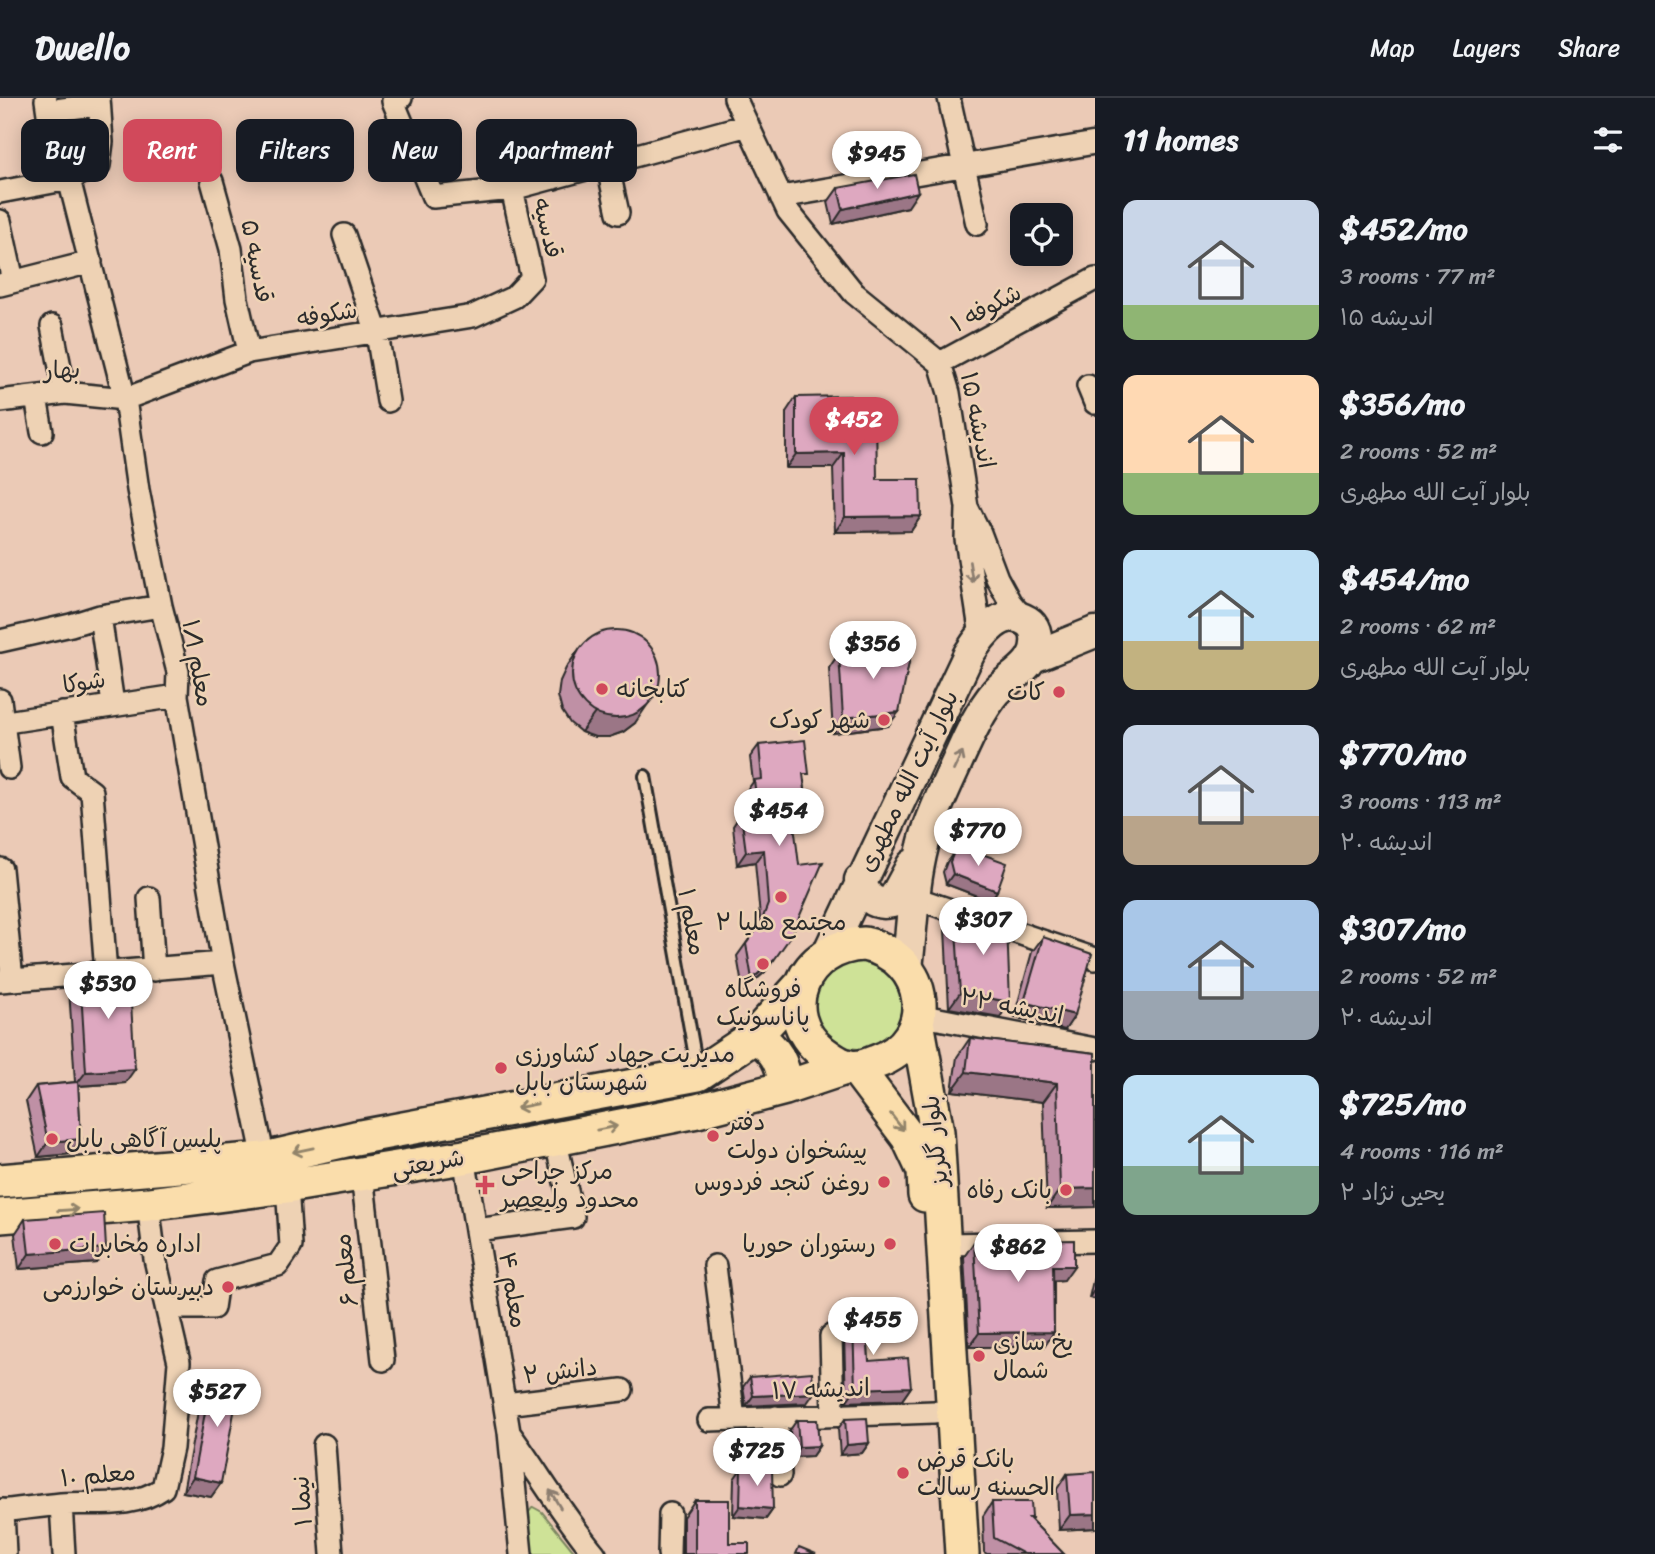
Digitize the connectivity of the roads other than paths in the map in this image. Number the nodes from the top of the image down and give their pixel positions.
1 (401, 98) edge
2 (735, 98) edge
3 (949, 98) edge
4 (99, 101) edge
5 (48, 105) edge
6 (100, 119) edge
7 (748, 125) junction
8 (1095, 143) edge
9 (637, 155) edge
10 (965, 165) junction
11 (53, 182) edge
12 (70, 182) edge
13 (212, 182) edge
14 (539, 182) edge
15 (611, 182) edge
16 (512, 189) junction
17 (0, 192) edge
18 (781, 197) junction
19 (618, 212) dead end
20 (0, 221) edge
21 (977, 224) dead end
22 (344, 235) dead end
23 (90, 262) junction
24 (532, 278) joint
25 (1095, 279) edge
26 (6, 283) edge
27 (52, 326) dead end
28 (377, 333) junction
29 (249, 352) junction
30 (940, 363) junction
31 (65, 393) junction
32 (36, 397) junction
33 (125, 399) junction
34 (0, 401) edge
35 (388, 401) dead end
36 (42, 432) dead end
37 (967, 507) junction
38 (161, 606) junction
39 (100, 616) junction
40 (1095, 623) edge
41 (1010, 625) junction
42 (1095, 632) edge
43 (1, 636) edge
44 (1033, 657) junction
45 (177, 696) junction
46 (0, 700) edge
47 (113, 704) junction
48 (62, 713) junction
49 (2, 722) edge
50 (9, 768) dead end
51 (645, 776) dead end
52 (923, 845) junction
53 (1, 869) edge
54 (860, 880) junction
55 (149, 898) dead end
56 (915, 898) junction
57 (828, 953) junction
58 (1095, 959) edge
59 (223, 963) junction
60 (907, 968) junction
61 (154, 970) junction
62 (106, 973) junction
63 (6, 981) edge
64 (802, 984) junction
65 (918, 1019) junction
66 (755, 1036) junction
67 (1095, 1049) edge
68 (852, 1068) junction
69 (698, 1074) junction
70 (785, 1088) junction
71 (555, 1139) junction
72 (464, 1157) junction
73 (264, 1159) junction
74 (362, 1174) junction
75 (4, 1180) edge
76 (287, 1186) junction
77 (148, 1204) junction
78 (6, 1215) edge
79 (476, 1230) junction
80 (1095, 1241) edge
81 (945, 1244) junction
82 (715, 1266) dead end
83 (167, 1308) junction
84 (831, 1336) dead end
85 (383, 1360) dead end
86 (622, 1390) dead end
87 (505, 1404) junction
88 (934, 1412) junction
89 (833, 1415) junction
90 (776, 1417) junction
91 (734, 1419) junction
92 (709, 1420) dead end
93 (509, 1432) junction
94 (324, 1445) dead end
95 (780, 1475) dead end
96 (61, 1504) junction
97 (2, 1511) edge
98 (670, 1514) dead end
99 (5, 1554) edge
100 (64, 1554) edge
101 (332, 1554) edge
102 (521, 1554) edge
103 (596, 1554) edge
104 (669, 1554) edge
105 (940, 1554) edge
106 (962, 1554) edge

1 - 16 street
2 - 7 street, اندیشه ۱۵
3 - 10 street
4 - 5 street
4 - 6 street
7 - 9 street
7 - 18 street, اندیشه ۱۵
8 - 10 street
10 - 18 street
10 - 21 street
11 - 17 street
12 - 23 street, معلم ۱/۱
13 - 29 street, قدسیه ۵
14 - 16 street
15 - 19 street
16 - 24 street, قدسیه
18 - 30 street, اندیشه ۱۵
20 - 26 street
22 - 28 street
23 - 26 street
23 - 33 street, معلم ۱/۱
24 - 28 street, شکوفه
25 - 30 street, شکوفه ۱
27 - 31 street
28 - 29 street, شکوفه
28 - 35 street
29 - 33 street, شکوفه
30 - 37 street, اندیشه ۱۵
31 - 32 street, بهار
31 - 33 street, بهار
32 - 34 street, بهار
32 - 36 street
33 - 38 street, معلم ۱/۱
37 - 41 street, اندیشه ۱۵
37 -> 41 street
38 - 39 street
38 - 45 street, معلم ۱/۱
39 - 43 street
39 - 47 street
40 - 41 main road
41 - 44 main road
41 - 54 main road, بلوار آیت الله مطهری
42 - 44 main road
52 -> 44 main road, بلوار آیت الله مطهری
45 - 47 street, شوکا
45 - 59 street, معلم ۱/۱
46 - 49 street
47 - 48 street, شوکا
48 - 49 street, شوکا
48 - 62 street
49 - 50 street
51 - 69 lane, معلم ۱
52 - 54 main road
52 - 56 main road, بلوار آیت الله مطهری
53 - 63 street
54 - 57 main road, بلوار آیت الله مطهری
55 - 61 street
56 - 58 street
56 - 60 main road, بلوار آیت الله مطهری
57 - 60 main road
57 - 64 main road
59 - 61 street
59 - 73 street, معلم ۱/۱
60 - 65 main road
61 - 62 street
62 - 63 street
64 - 66 main road, شریعتی
64 - 68 main road
65 - 67 street, اندیشه ۲۲
65 - 68 main road
65 - 81 main road, بلوار گلریز
66 - 69 main road, شریعتی
66 - 70 main road
68 - 70 main road, شریعتی
68 -> 88 main road, بلوار گلریز
69 -> 73 main road, شریعتی
71 -> 70 main road, شریعتی
71 - 72 main road, شریعتی
71 - 79 street
72 - 74 main road, شریعتی
72 - 79 street, معلم ۴
73 - 75 main road, شریعتی
74 - 76 main road, شریعتی
74 - 85 street, معلم ۶
75 - 78 main road
76 - 77 main road, شریعتی
76 - 83 street
78 -> 77 main road, شریعتی
77 - 83 street, معلم ۱۰
79 - 87 street, معلم ۴
80 - 81 street
81 - 106 main road, بلوار گلریز
82 - 91 street
83 - 96 street, معلم ۱۰
84 - 89 street
86 - 87 street, دانش ۲
87 - 93 street, معلم ۴
88 - 89 street, اندیشه ۱۷
88 - 105 main road, بلوار گلریز
89 - 90 street, اندیشه ۱۷
90 - 91 street, اندیشه ۱۷
90 - 95 street
91 - 92 street, اندیشه ۱۷
93 - 102 street, معلم ۴
103 -> 93 street
94 - 101 street, نیما ۱
96 - 97 street, معلم ۱۰
96 - 100 street
97 - 99 street
98 - 104 street

